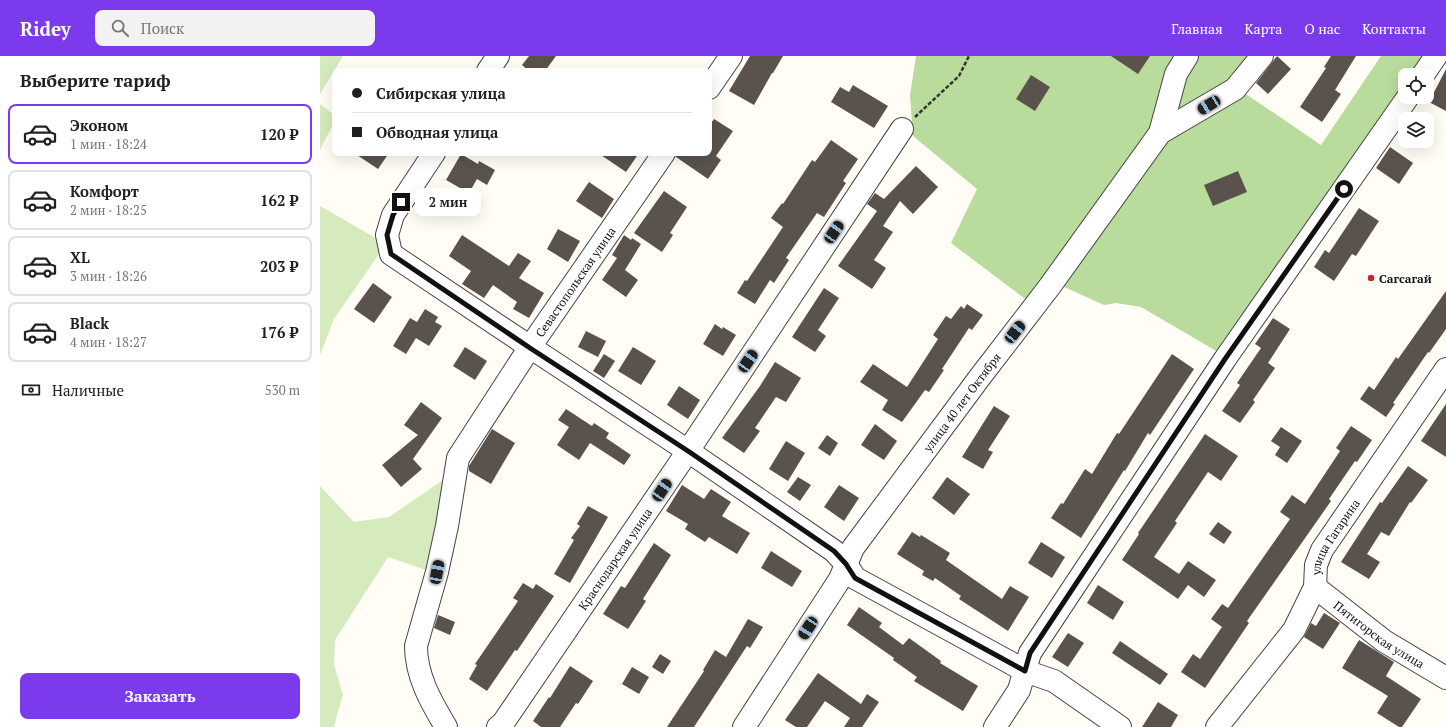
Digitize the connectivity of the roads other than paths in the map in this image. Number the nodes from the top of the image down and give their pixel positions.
1 (498, 56) edge
2 (731, 56) edge
3 (1188, 56) edge
4 (1262, 56) edge
5 (1436, 56) edge
6 (490, 68) edge
7 (1428, 68) edge
8 (712, 84) edge
9 (1403, 104) edge
10 (902, 129) road end
11 (1160, 133) junction
12 (432, 156) edge
13 (662, 156) edge
14 (530, 348) junction
15 (1446, 369) edge
16 (688, 451) junction
17 (846, 564) junction
18 (1315, 586) junction
19 (1025, 671) junction
20 (1446, 678) edge
21 (446, 727) edge
22 (498, 727) edge
23 (744, 727) edge
24 (995, 727) edge
25 (1120, 727) edge
26 (1217, 727) edge

1 - 6 street
2 - 8 street
3 - 11 street
4 - 11 street, улица 40 лет Октября
5 - 7 street
9 - 19 street
10 - 16 street, Краснодарская улица
11 - 17 street, улица 40 лет Октября
12 - 14 street
13 - 14 street, Севастопольская улица
14 - 16 street
14 - 21 street, Севастопольская улица
15 - 18 street, улица Гагарина
16 - 17 street
16 - 22 street, Краснодарская улица
17 - 19 street
17 - 23 street, улица 40 лет Октября
18 - 20 street, Пятигорская улица
18 - 26 street, улица Гагарина
19 - 24 street
19 - 25 street

